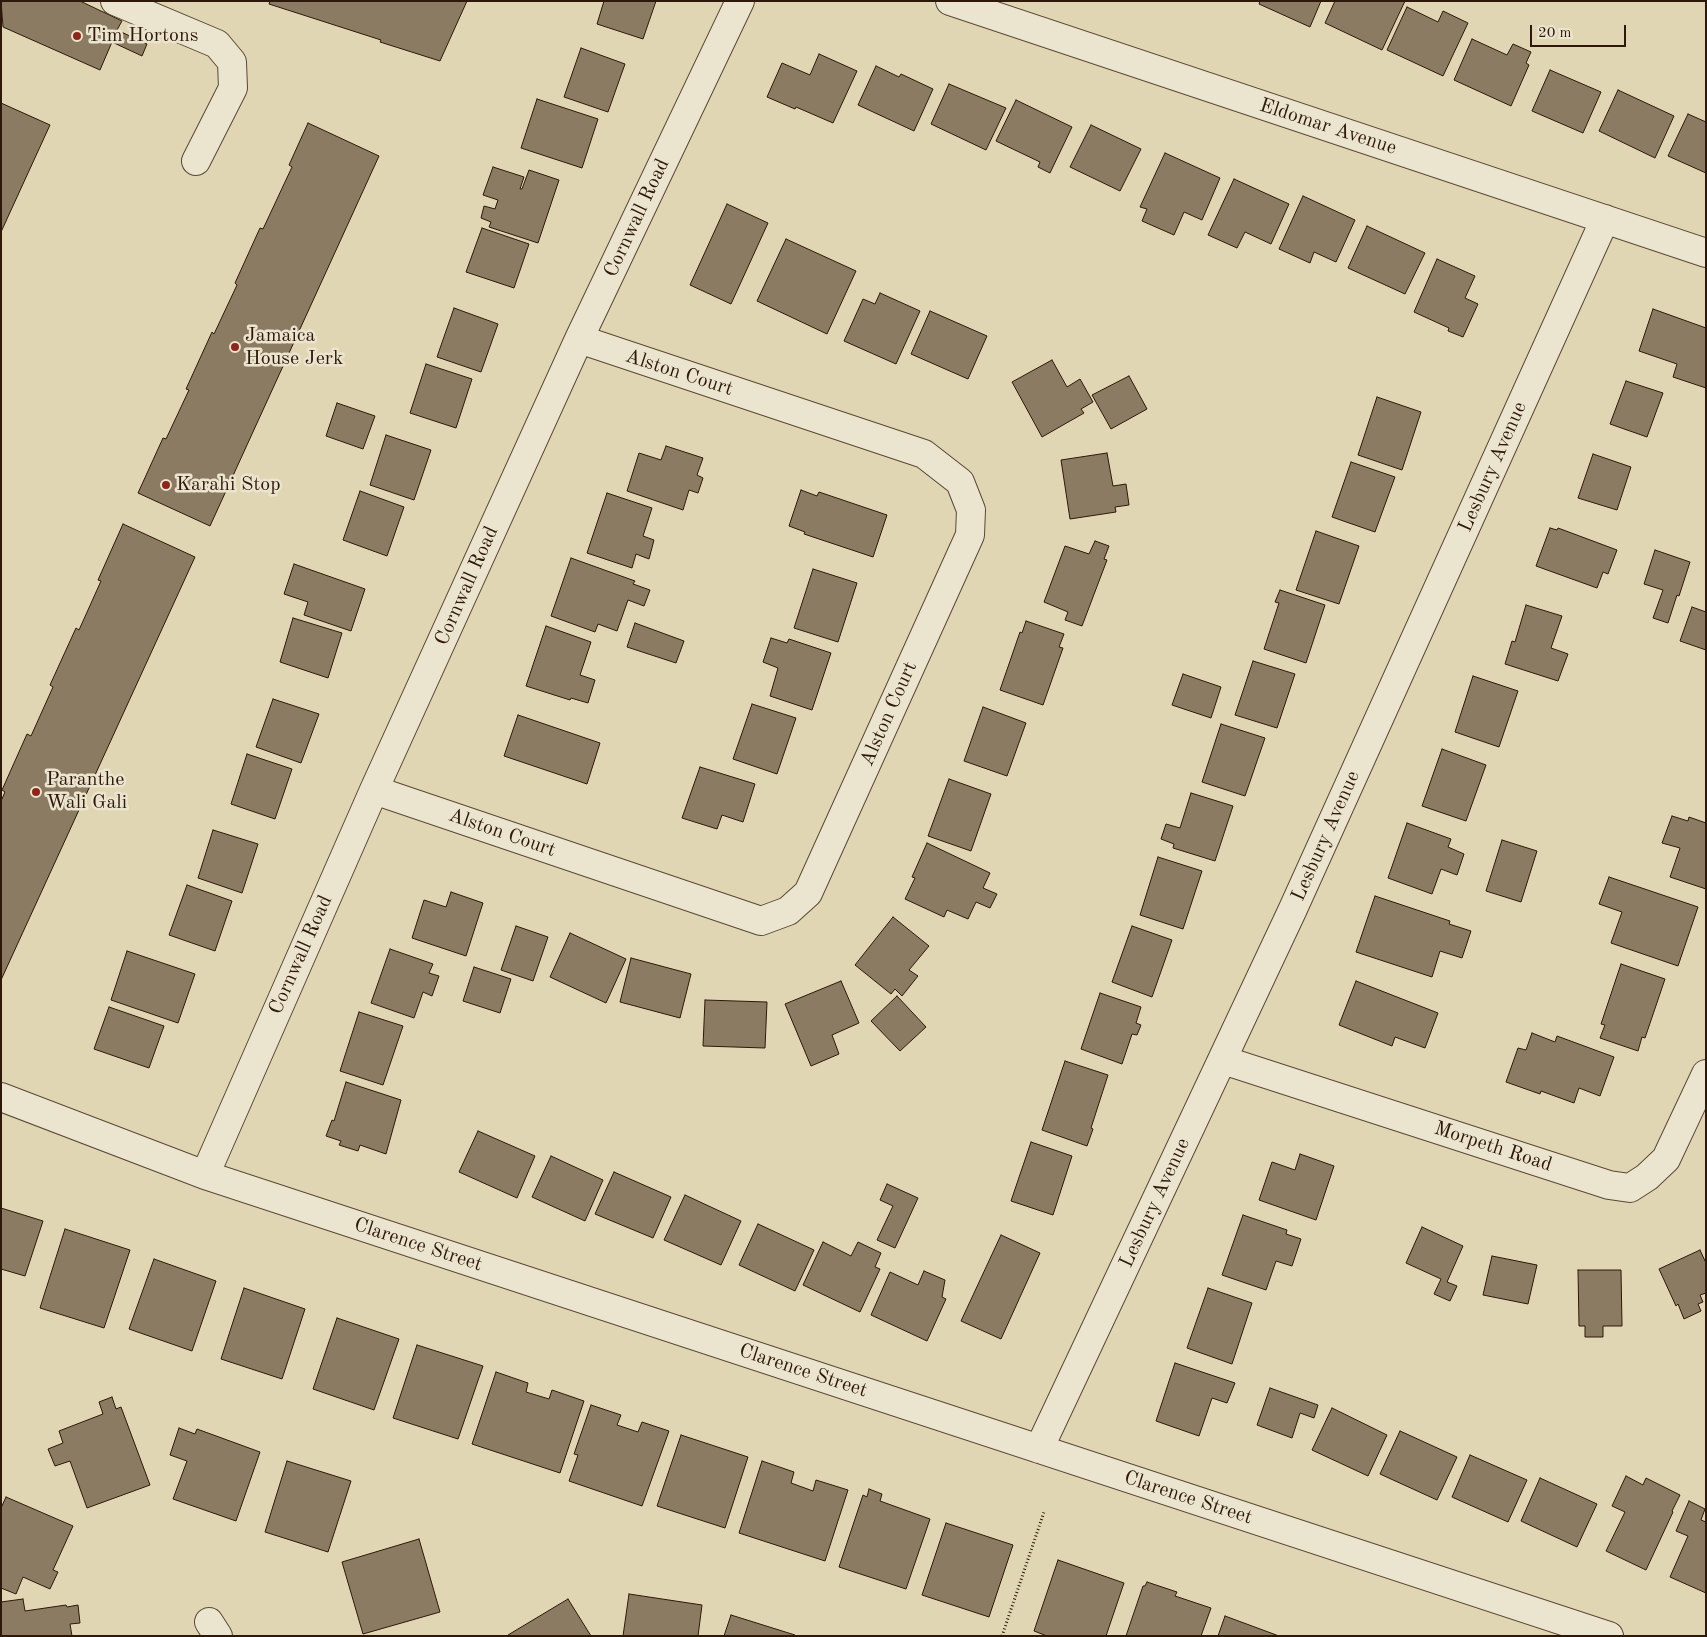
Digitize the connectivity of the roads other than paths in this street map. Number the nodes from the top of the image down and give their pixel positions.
1 (114, 1) edge
2 (740, 1) edge
3 (950, 1) edge
4 (196, 162) dead end
5 (1605, 219) junction
6 (1706, 253) edge
7 (579, 339) junction
8 (374, 790) junction
9 (1223, 1060) junction
10 (1706, 1074) edge
11 (1, 1097) edge
12 (205, 1175) junction
13 (1039, 1449) junction
14 (1608, 1636) edge

1 - 4 street
2 - 7 street, Cornwall Road
3 - 5 street, Eldomar Avenue
5 - 6 street, Eldomar Avenue
5 - 9 street, Lesbury Avenue
7 - 8 street, Cornwall Road
7 - 8 street, Alston Court
8 - 12 street, Cornwall Road
9 - 10 street, Morpeth Road
9 - 13 street, Lesbury Avenue
11 - 12 street, Clarence Street
12 - 13 street, Clarence Street
13 - 14 street, Clarence Street

